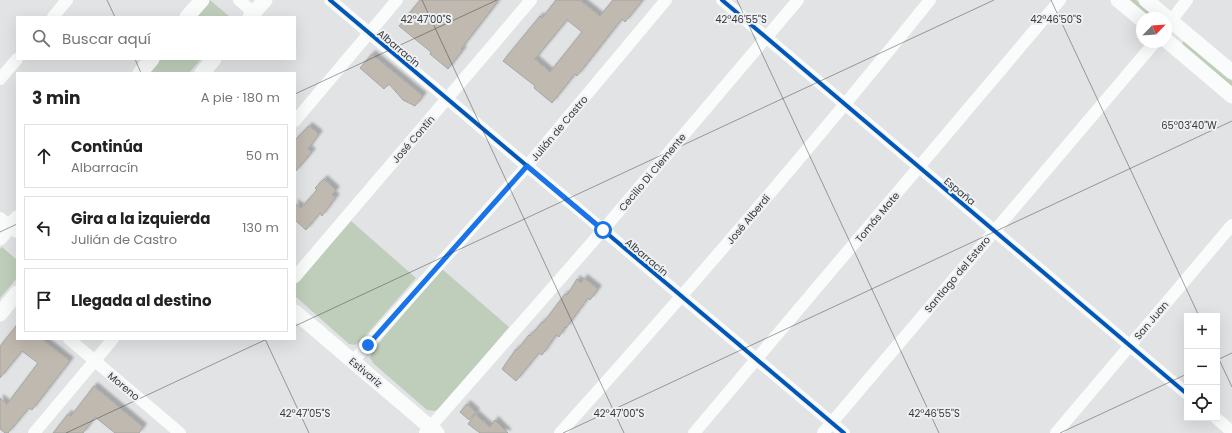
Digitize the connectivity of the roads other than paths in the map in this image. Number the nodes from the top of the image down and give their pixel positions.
1 (67, 0) edge
2 (202, 0) edge
3 (239, 0) edge
4 (265, 0) edge
5 (330, 0) edge
6 (397, 0) edge
7 (530, 0) edge
8 (666, 0) edge
9 (722, 0) edge
10 (798, 0) edge
11 (930, 0) edge
12 (1060, 0) edge
13 (1118, 0) edge
14 (1146, 0) edge
15 (1187, 0) edge
16 (1157, 12) edge
17 (252, 15) edge
18 (1136, 15) edge
19 (54, 16) edge
20 (189, 16) edge
21 (1172, 19) edge
22 (1172, 27) edge
23 (369, 34) junction
24 (767, 38) junction
25 (1172, 45) edge
26 (1150, 48) edge
27 (16, 60) edge
28 (151, 60) edge
29 (213, 60) edge
30 (141, 72) edge
31 (203, 72) edge
32 (1232, 72) edge
33 (0, 79) edge
34 (1232, 96) edge
35 (447, 99) junction
36 (846, 105) junction
37 (296, 120) edge
38 (527, 166) junction
39 (919, 167) junction
40 (11, 224) edge
41 (1232, 225) edge
42 (603, 230) junction
43 (994, 230) junction
44 (0, 238) edge
45 (296, 276) edge
46 (16, 296) edge
47 (682, 297) junction
48 (296, 313) edge
49 (0, 314) edge
50 (70, 340) edge
51 (112, 340) edge
52 (1130, 345) junction
53 (756, 360) junction
54 (95, 361) junction
55 (353, 361) junction
56 (1184, 391) edge
57 (1219, 421) edge
58 (832, 423) junction
59 (173, 431) edge
60 (431, 431) edge
61 (1232, 432) edge
62 (34, 433) edge
63 (560, 433) edge
64 (694, 433) edge
65 (823, 433) edge
66 (844, 433) edge
67 (1056, 433) edge

1 - 19 street
2 - 20 street
3 - 17 street
4 - 17 street
5 - 23 street, Albarracín
6 - 23 street
7 - 35 street, José Contín
8 - 38 street, Julián de Castro
9 - 24 street, España
10 - 24 street, Cecilio Di Clemente
11 - 36 street, José Alberdi
12 - 39 street, Tomás Mate
13 - 18 street
14 - 16 street
15 - 21 street
22 - 32 street
23 - 35 street, Albarracín
23 - 37 street
24 - 36 street, España
24 - 42 street, Cecilio Di Clemente
25 - 34 street
26 - 43 street, Santiago del Estero
27 - 33 street
28 - 30 street
29 - 31 street
35 - 38 street, Albarracín
35 - 45 street, José Contín
36 - 39 street, España
36 - 47 street, José Alberdi
38 - 42 street, Albarracín
38 - 55 street, Julián de Castro
39 - 43 street, España
39 - 53 street, Tomás Mate
40 - 44 street
41 - 52 street, San Juan
42 - 47 street, Albarracín
42 - 60 street, Cecilio Di Clemente
43 - 52 street, España
43 - 58 street, Santiago del Estero
46 - 49 street
47 - 53 street, Albarracín
47 - 63 street, José Alberdi
48 - 55 street, Estivariz
50 - 54 street, Moreno
51 - 54 street
52 - 56 street, España
52 - 67 street, San Juan
53 - 58 street, Albarracín
53 - 64 street, Tomás Mate
54 - 59 street, Moreno
54 - 62 street
55 - 60 street, Estivariz
57 - 61 street
58 - 65 street, Santiago del Estero
58 - 66 street, Albarracín

